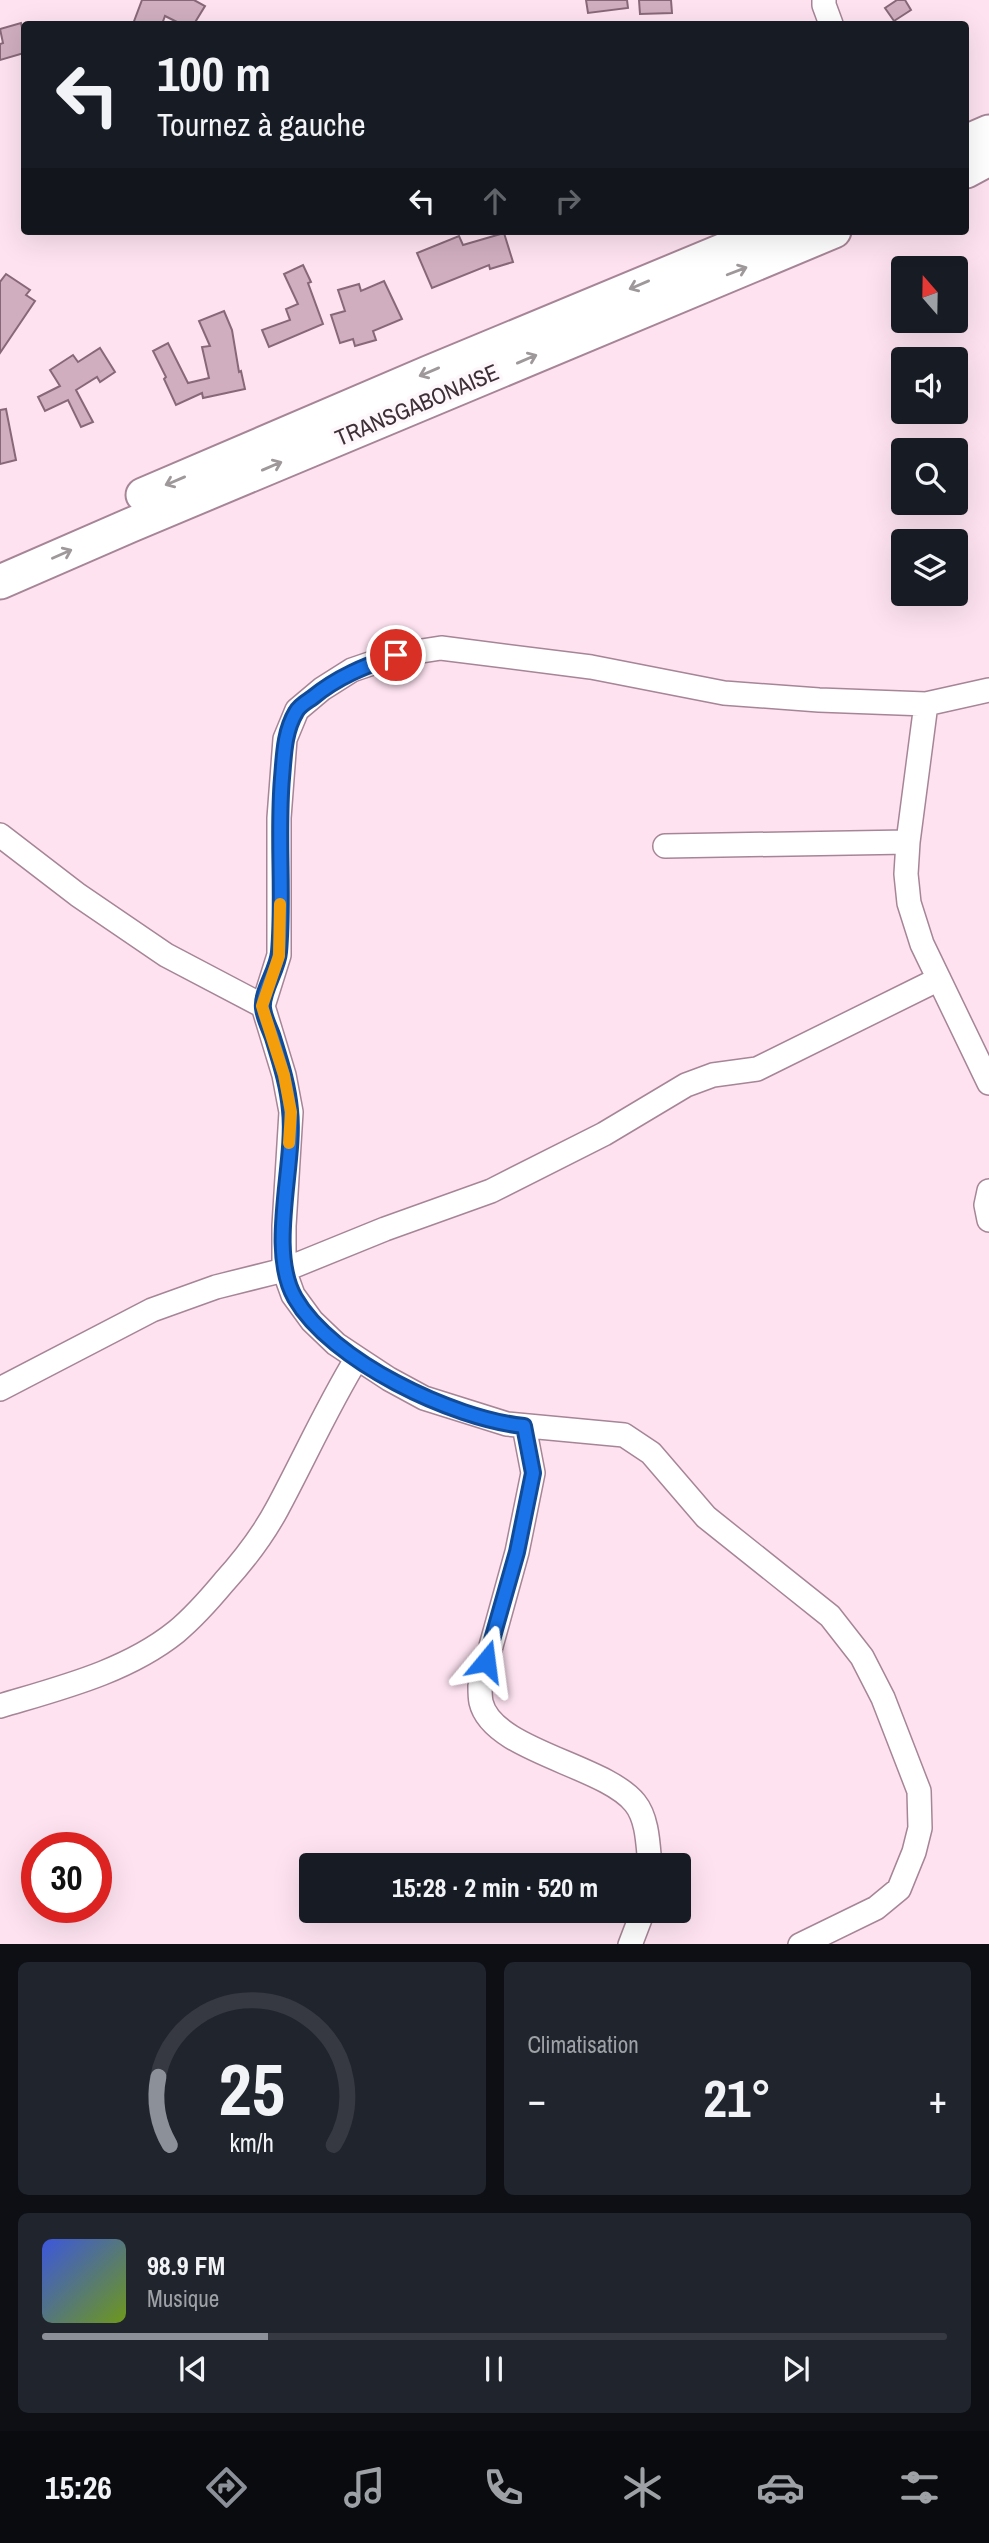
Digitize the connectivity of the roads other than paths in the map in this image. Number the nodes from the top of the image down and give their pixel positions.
1 (824, 0) edge
2 (830, 21) edge
3 (989, 132) edge
4 (969, 141) edge
5 (989, 159) edge
6 (969, 169) edge
7 (760, 235) edge
8 (824, 235) edge
9 (0, 556) edge
10 (0, 582) edge
11 (989, 690) edge
12 (926, 704) junction
13 (0, 835) edge
14 (908, 842) junction
15 (665, 846) dead end
16 (939, 979) junction
17 (262, 1006) junction
18 (989, 1083) edge
19 (989, 1191) edge
20 (989, 1220) edge
21 (284, 1270) junction
22 (357, 1358) junction
23 (0, 1388) edge
24 (524, 1426) junction
25 (0, 1706) edge
26 (648, 1853) edge
27 (639, 1923) edge
28 (631, 1944) edge
29 (800, 1944) edge

1 - 2 street
3 - 4 highway
5 - 6 highway
7 -> 9 highway, TRANSGABONAISE
10 -> 8 highway, TRANSGABONAISE
11 - 12 street
12 - 14 street
12 - 17 street
13 - 17 street
14 - 15 street
14 - 16 street
16 - 18 street
16 - 21 street
17 - 21 street
19 - 20 street
21 - 22 street
21 - 23 street
22 - 24 street
22 - 25 street
24 - 26 street
24 - 29 street
27 - 28 street

